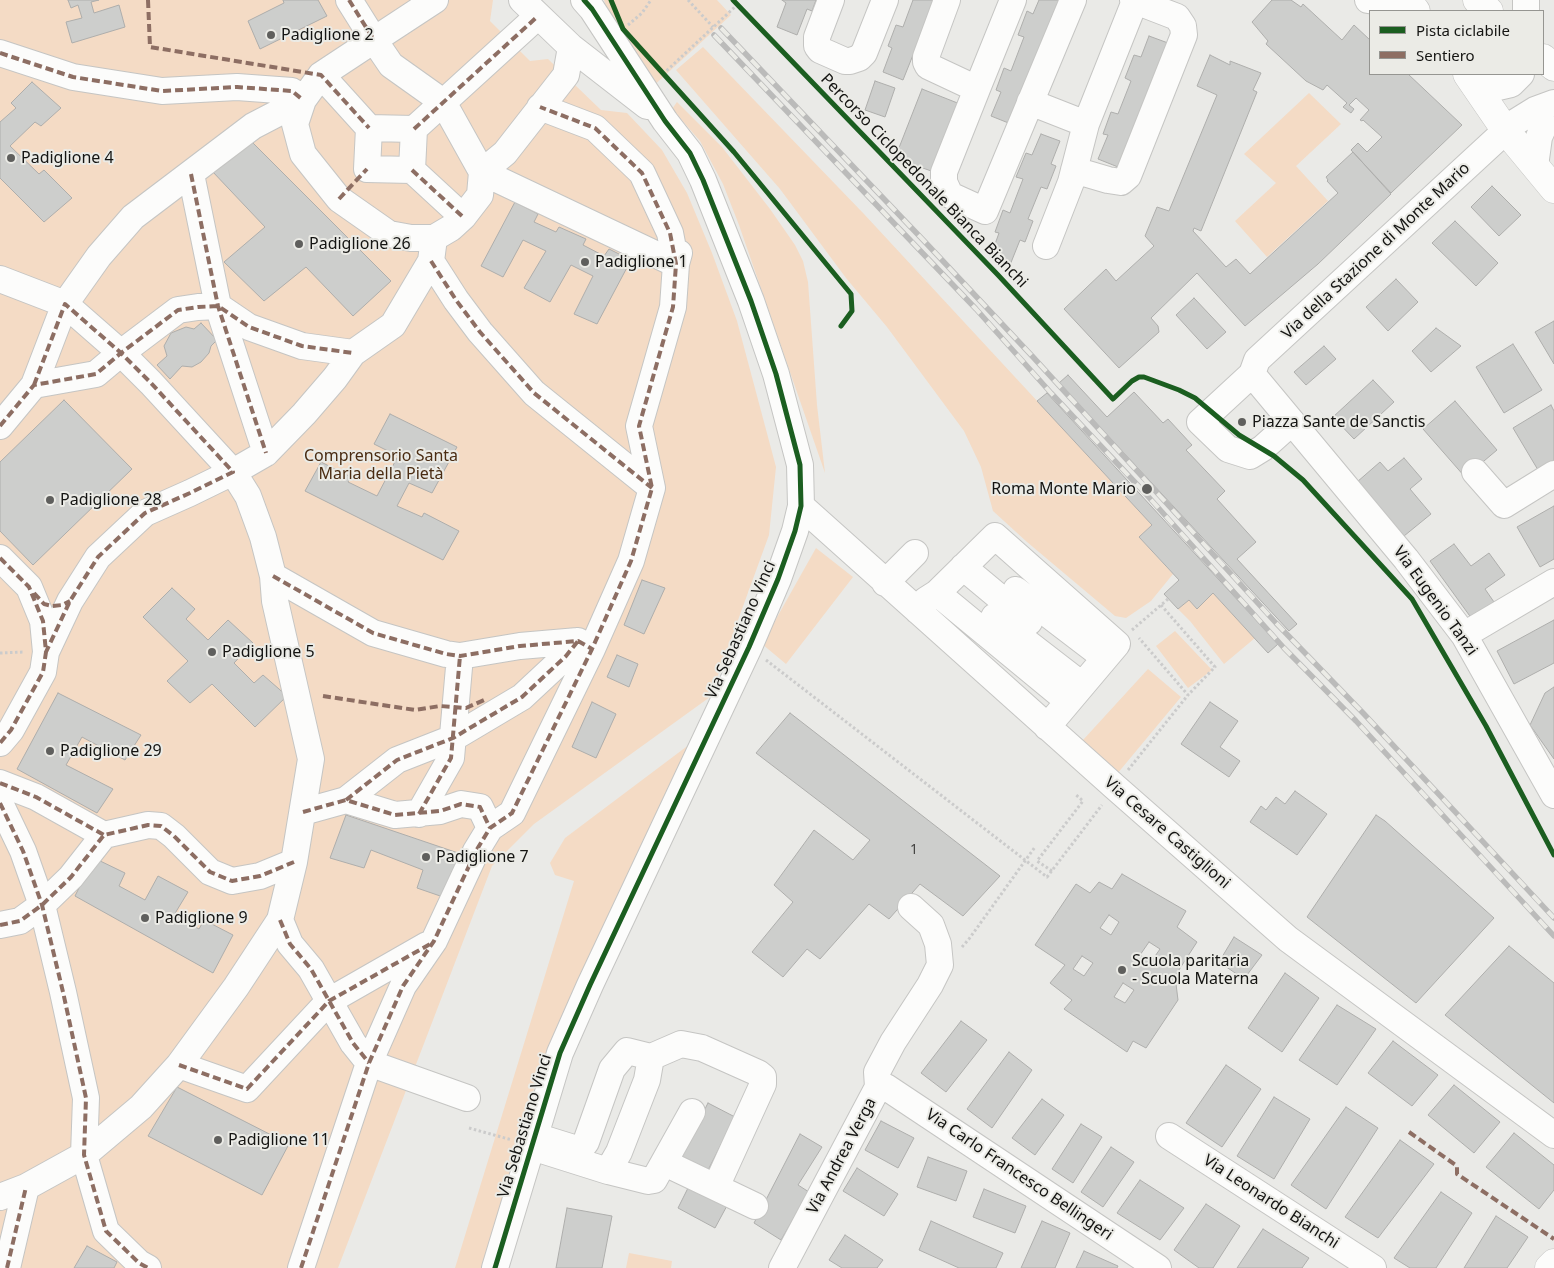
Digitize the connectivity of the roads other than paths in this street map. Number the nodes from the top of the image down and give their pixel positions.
1 (349, 0) edge
2 (435, 0) edge
3 (831, 0) edge
4 (885, 0) edge
5 (947, 0) edge
6 (1014, 0) edge
7 (1073, 0) edge
8 (1134, 0) edge
9 (1368, 0) edge
10 (1477, 0) edge
11 (588, 4) edge
12 (1412, 6) edge
13 (530, 8) edge
14 (1488, 10) edge
15 (374, 40) junction
16 (572, 47) junction
17 (0, 53) edge
18 (1544, 59) edge
19 (1554, 67) edge
20 (321, 75) junction
21 (1468, 75) edge
22 (1469, 75) edge
23 (1520, 75) edge
24 (977, 89) junction
25 (302, 100) junction
26 (443, 102) junction
27 (543, 102) junction
28 (1030, 102) junction
29 (1554, 104) edge
30 (665, 121) junction
31 (1086, 124) junction
32 (369, 128) junction
33 (414, 129) junction
34 (1506, 131) junction
35 (1535, 166) junction
36 (367, 169) junction
37 (412, 170) junction
38 (1074, 170) junction
39 (482, 172) junction
40 (191, 174) junction
41 (1554, 190) edge
42 (340, 199) junction
43 (463, 217) junction
44 (1046, 246) dead end
45 (432, 249) junction
46 (676, 264) junction
47 (0, 279) edge
48 (65, 304) junction
49 (218, 306) junction
50 (121, 353) junction
51 (353, 353) junction
52 (1252, 374) junction
53 (34, 385) junction
54 (1292, 422) junction
55 (0, 426) edge
56 (266, 453) junction
57 (233, 472) junction
58 (1475, 472) dead end
59 (1554, 474) edge
60 (652, 488) junction
61 (801, 506) junction
62 (915, 553) dead end
63 (0, 558) edge
64 (955, 575) junction
65 (273, 576) junction
66 (1554, 582) edge
67 (885, 583) junction
68 (28, 587) junction
69 (70, 601) junction
70 (918, 612) junction
71 (1464, 635) junction
72 (585, 645) junction
73 (1004, 648) junction
74 (46, 652) junction
75 (460, 656) junction
76 (973, 659) junction
77 (1099, 665) junction
78 (1047, 727) junction
79 (453, 738) junction
80 (0, 743) edge
81 (0, 783) edge
82 (1554, 795) edge
83 (346, 800) junction
84 (0, 803) edge
85 (303, 812) junction
86 (419, 814) junction
87 (490, 828) junction
88 (104, 835) junction
89 (294, 862) junction
90 (42, 906) junction
91 (912, 907) dead end
92 (280, 920) junction
93 (0, 925) edge
94 (434, 941) junction
95 (328, 1002) junction
96 (651, 1056) junction
97 (368, 1063) junction
98 (180, 1065) junction
99 (878, 1087) junction
100 (467, 1098) dead end
101 (692, 1112) dead end
102 (1554, 1135) edge
103 (1169, 1136) dead end
104 (533, 1141) junction
105 (84, 1155) junction
106 (665, 1163) junction
107 (608, 1171) junction
108 (716, 1187) junction
109 (26, 1188) junction
110 (0, 1197) edge
111 (755, 1206) dead end
112 (1554, 1263) edge
113 (1147, 1265) edge
114 (300, 1266) edge
115 (7, 1268) edge
116 (148, 1268) edge
117 (495, 1268) edge
118 (782, 1268) edge
119 (1373, 1268) edge
120 (1549, 1268) edge

1 - 15 street
2 - 15 street
3 - 4 street
5 - 24 street
6 - 24 street
7 - 28 street
8 - 31 street
8 - 38 street
9 - 12 street
10 - 14 main road
11 - 16 street
11 - 30 street, Via Sebastiano Vinci
13 - 16 street, Via Sebastiano Vinci
13 - 26 street
15 - 20 street
15 - 26 street
16 - 27 street
16 - 30 street, Via Sebastiano Vinci
17 - 25 street
18 - 19 main road
20 - 25 street
20 - 32 street
21 - 34 main road
22 - 23 street
24 - 28 street
25 - 40 street
25 - 42 street
26 - 33 street
26 - 39 street
27 - 39 street
27 - 46 street
28 - 31 street
29 - 34 street, Via della Stazione di Monte Mario
29 - 35 street
30 - 61 street, Via Sebastiano Vinci
31 - 38 street
32 - 33 street
32 - 36 street
33 - 37 street
34 - 35 main road
34 - 52 street, Via della Stazione di Monte Mario
35 - 41 main road
36 - 37 street
36 - 42 street
37 - 43 street
38 - 44 street
39 - 43 street
39 - 46 street
40 - 48 street
40 - 49 street
42 - 45 street
43 - 45 street
45 - 51 street
45 - 60 street
46 - 60 street
47 - 48 street
48 - 50 street
48 - 53 street
49 - 50 street
49 - 51 street
49 - 56 street
50 - 53 street
50 - 57 street
51 - 56 street
52 - 54 street
52 - 54 street
53 - 55 street
54 - 71 street, Via Eugenio Tanzi
56 - 57 street
57 - 65 street
57 - 69 street
58 - 59 street
60 - 72 street
61 - 67 street, Via Cesare Castiglioni
61 - 104 street, Via Sebastiano Vinci
62 - 67 street
63 - 68 street
64 - 70 street
64 - 73 street
64 - 77 street
64 - 77 street
65 - 75 street
65 - 85 street
66 - 71 street
67 - 70 street, Via Cesare Castiglioni
68 - 69 street
68 - 74 street
69 - 74 street
70 - 76 street, Via Cesare Castiglioni
71 - 82 street, Via Eugenio Tanzi
72 - 75 street
72 - 79 street
72 - 87 street
73 - 76 street
73 - 77 street
74 - 80 street
75 - 79 street
76 - 78 street, Via Cesare Castiglioni
77 - 78 street
78 - 102 street, Via Cesare Castiglioni
79 - 83 street
79 - 86 street
81 - 88 street
83 - 85 street
83 - 86 street
84 - 90 street
85 - 89 street
86 - 87 street
87 - 94 street
88 - 89 street
88 - 90 street
89 - 92 street
90 - 93 street
90 - 105 street
91 - 99 street, Via Andrea Verga
92 - 95 street
92 - 98 street
94 - 95 street
94 - 97 street
95 - 97 street
95 - 98 street
96 - 104 street
96 - 107 street
96 - 108 street
97 - 100 street
97 - 114 street
98 - 105 street
99 - 113 street, Via Carlo Francesco Bellingeri
99 - 118 street, Via Andrea Verga
101 - 106 street
103 - 119 street, Via Leonardo Bianchi
104 - 107 street
104 - 117 street, Via Sebastiano Vinci
105 - 109 street
105 - 116 street
106 - 107 street
106 - 108 street
108 - 111 street
109 - 110 street
109 - 115 street
112 - 120 main road

